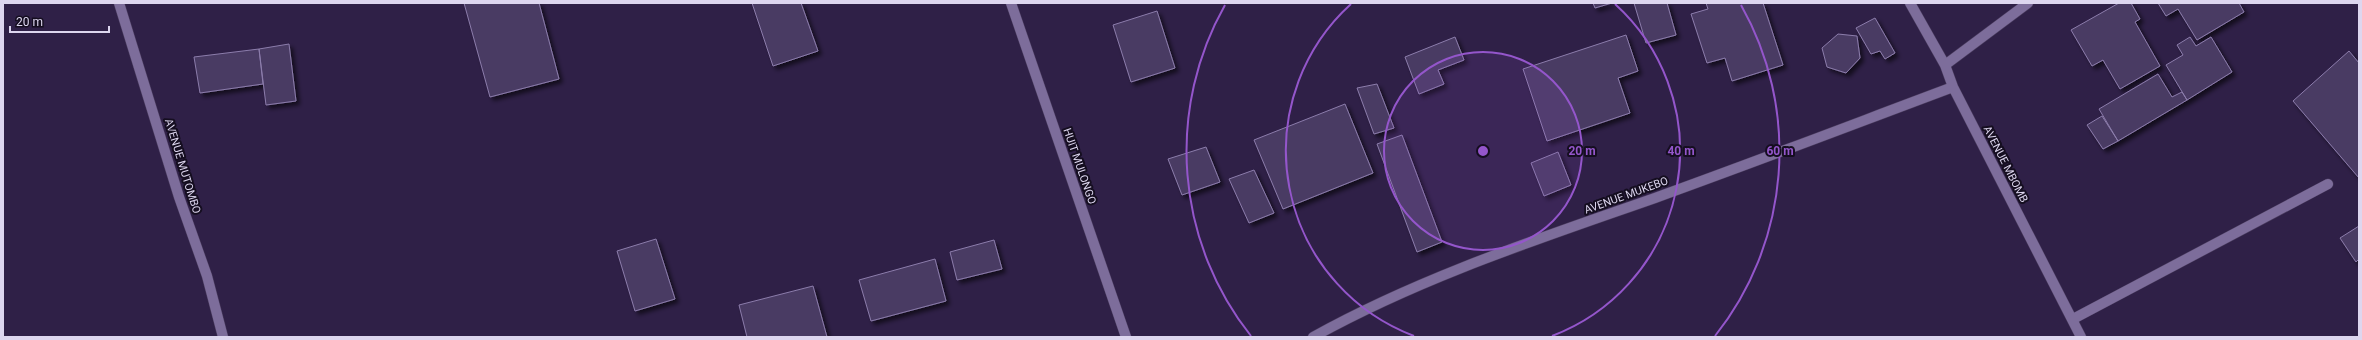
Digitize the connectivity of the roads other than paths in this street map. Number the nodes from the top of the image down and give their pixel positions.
1 (119, 3) edge
2 (1011, 3) edge
3 (1910, 3) edge
4 (2028, 3) edge
5 (1945, 65) junction
6 (1953, 87) junction
7 (2328, 184) dead end
8 (2073, 319) junction
9 (223, 337) edge
10 (1126, 337) edge
11 (1313, 337) edge
12 (2081, 337) edge

1 - 9 street, AVENUE MUTOMBO
2 - 10 street, HUIT MULONGO
3 - 5 street, AVENUE MBOMB
4 - 5 street
5 - 6 street, AVENUE MBOMB
6 - 8 street, AVENUE MBOMB
6 - 11 street, AVENUE MUKEBO
7 - 8 street
8 - 12 street, AVENUE MBOMB

